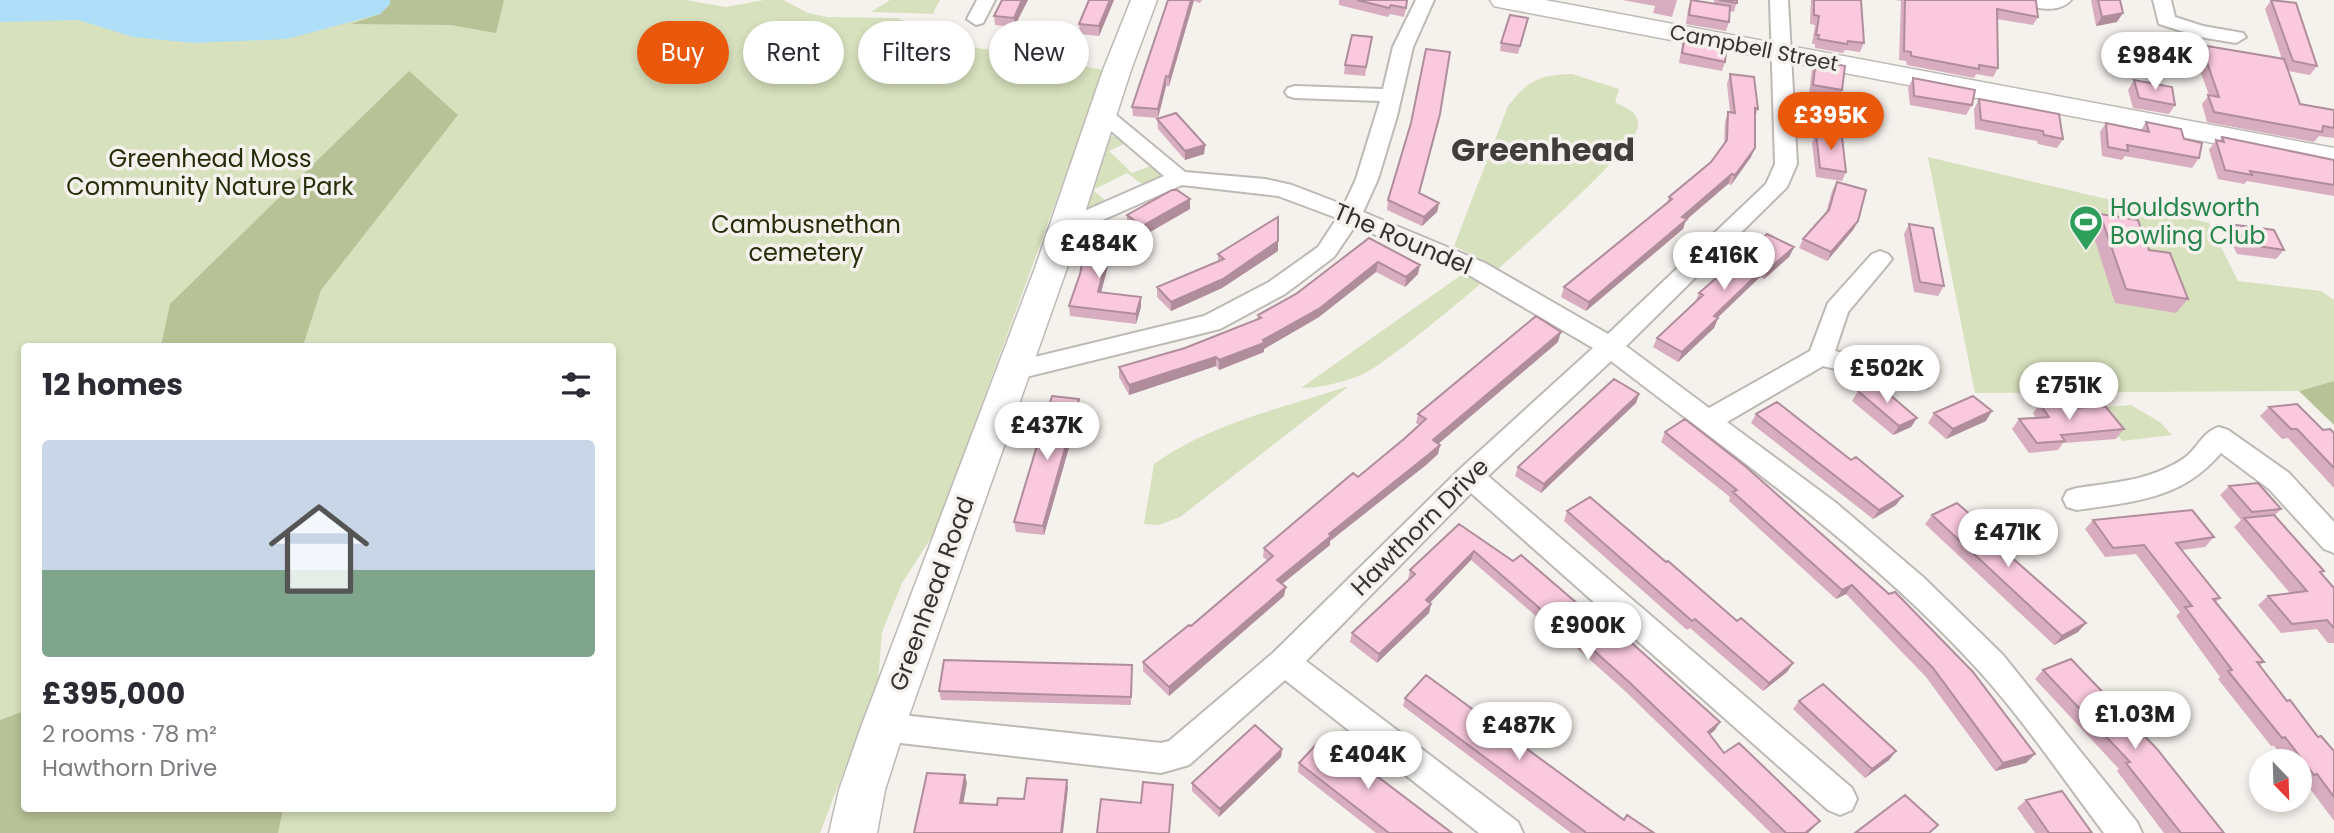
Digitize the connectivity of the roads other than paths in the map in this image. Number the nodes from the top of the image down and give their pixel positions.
1 (986, 0) edge
2 (1144, 0) edge
3 (1425, 0) edge
4 (1503, 0) edge
5 (1779, 0) edge
6 (2027, 0) edge
7 (2062, 0) edge
8 (2162, 0) edge
9 (976, 19) dead end
10 (2236, 37) dead end
11 (1782, 53) junction
12 (1295, 92) dead end
13 (1392, 95) junction
14 (1103, 114) junction
15 (2334, 157) edge
16 (1180, 178) junction
17 (1350, 215) junction
18 (1065, 228) junction
19 (1880, 259) dead end
20 (1610, 347) junction
21 (1821, 356) junction
22 (1014, 371) junction
23 (1919, 380) dead end
24 (1709, 420) junction
25 (1470, 476) junction
26 (2077, 499) dead end
27 (2334, 541) edge
28 (1284, 662) junction
29 (883, 727) junction
30 (1840, 799) dead end
31 (853, 833) edge
32 (1506, 833) edge
33 (2125, 833) edge

1 - 9 street
2 - 14 street, Greenhead Road
3 - 13 street
4 - 11 street, Campbell Street
5 - 11 street, Hawthorn Drive
6 - 7 street
8 - 10 street
11 - 15 street, Campbell Street
11 - 20 street, Hawthorn Drive
12 - 13 street
13 - 17 street
14 - 16 street
14 - 18 street, Greenhead Road
16 - 17 street, The Roundel
16 - 18 street, The Roundel
17 - 20 street, The Roundel
17 - 22 street
18 - 22 street, Greenhead Road
19 - 21 street
20 - 24 street, The Roundel
20 - 25 street, Hawthorn Drive
21 - 23 street
21 - 24 street
22 - 29 street, Greenhead Road
24 - 33 street, The Roundel
25 - 28 street, Hawthorn Drive
25 - 30 street
26 - 27 street
28 - 29 street, Hawthorn Drive
28 - 32 street
29 - 31 street, Greenhead Road

